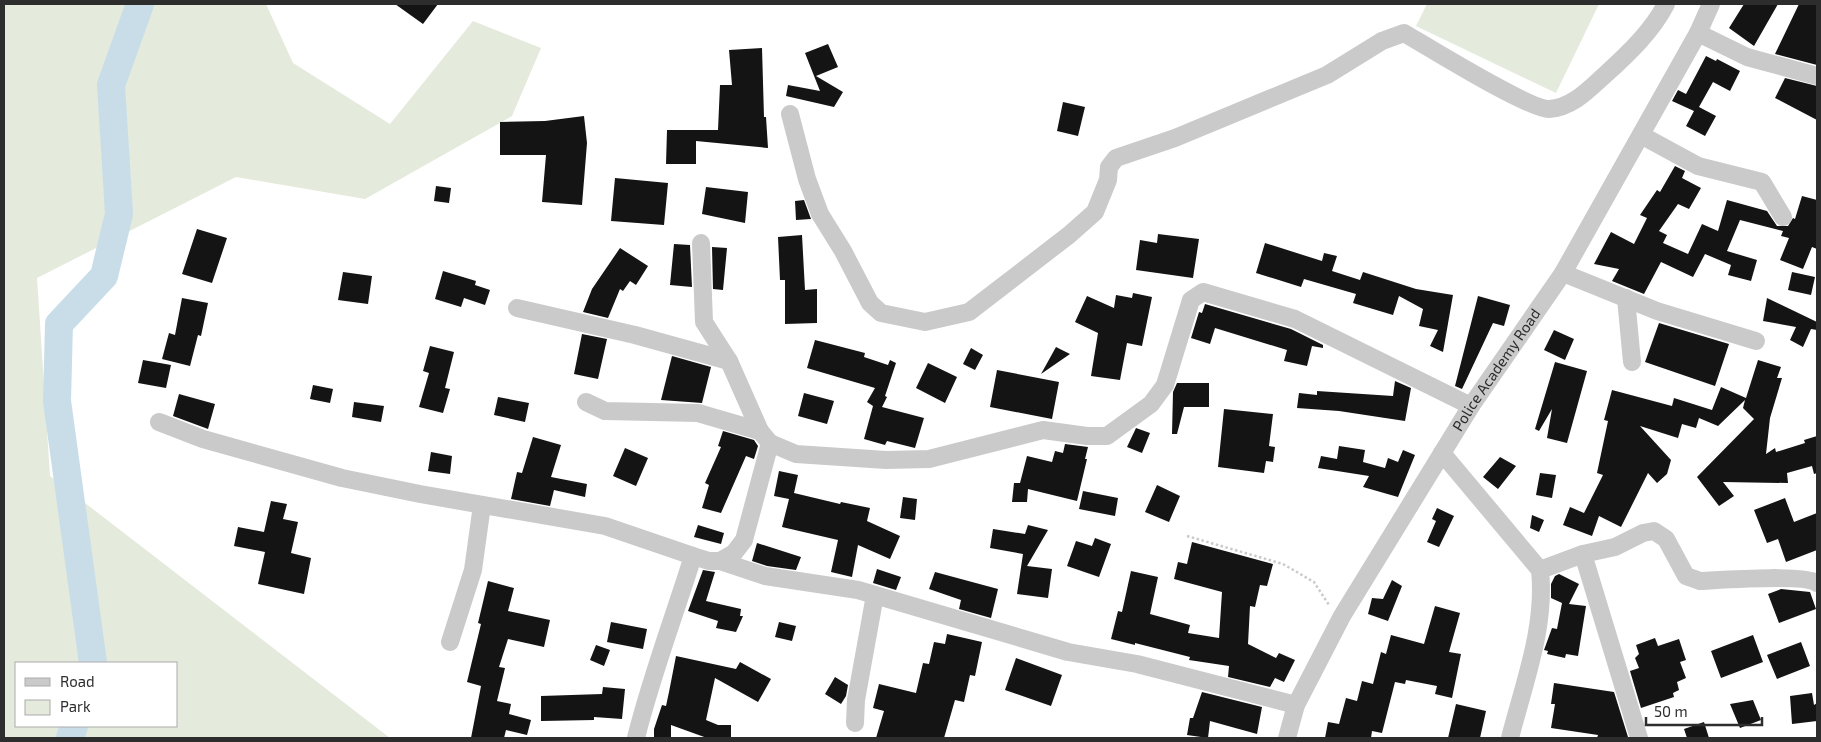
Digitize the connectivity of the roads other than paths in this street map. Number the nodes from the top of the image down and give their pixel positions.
1 (1666, 4) edge
2 (1711, 4) edge
3 (1698, 33) junction
4 (1817, 76) edge
5 (790, 114) dead end
6 (1641, 135) junction
7 (1783, 217) dead end
8 (701, 243) dead end
9 (1563, 273) junction
10 (1626, 298) junction
11 (517, 308) dead end
12 (1756, 341) dead end
13 (729, 360) junction
14 (1632, 362) dead end
15 (586, 402) dead end
16 (1471, 406) junction
17 (159, 422) dead end
18 (765, 437) junction
19 (1442, 453) junction
20 (482, 505) junction
21 (1583, 554) junction
22 (693, 556) junction
23 (720, 562) junction
24 (1540, 570) junction
25 (1817, 583) edge
26 (875, 595) junction
27 (450, 642) dead end
28 (1296, 705) junction
29 (856, 723) dead end
30 (636, 738) edge
31 (1288, 738) edge
32 (1510, 738) edge
33 (1639, 738) edge

1 - 5 street
2 - 3 street, Police Academy Road
3 - 4 street
3 - 6 street, Police Academy Road
6 - 7 street
6 - 9 street, Police Academy Road
8 - 13 street
9 - 10 street
9 - 16 street, Police Academy Road
10 - 12 street
10 - 14 street
11 - 13 street
13 - 18 street
15 - 18 street
16 - 18 street
16 - 19 street, Police Academy Road
17 - 20 street
18 - 23 street
19 - 24 street
19 - 28 street, Police Academy Road
20 - 22 street
20 - 27 street
21 - 24 street
21 - 25 street
21 - 33 street
22 - 23 street
22 - 30 street
23 - 26 street
24 - 32 street
26 - 28 street
26 - 29 street
28 - 31 street, Police Academy Road

